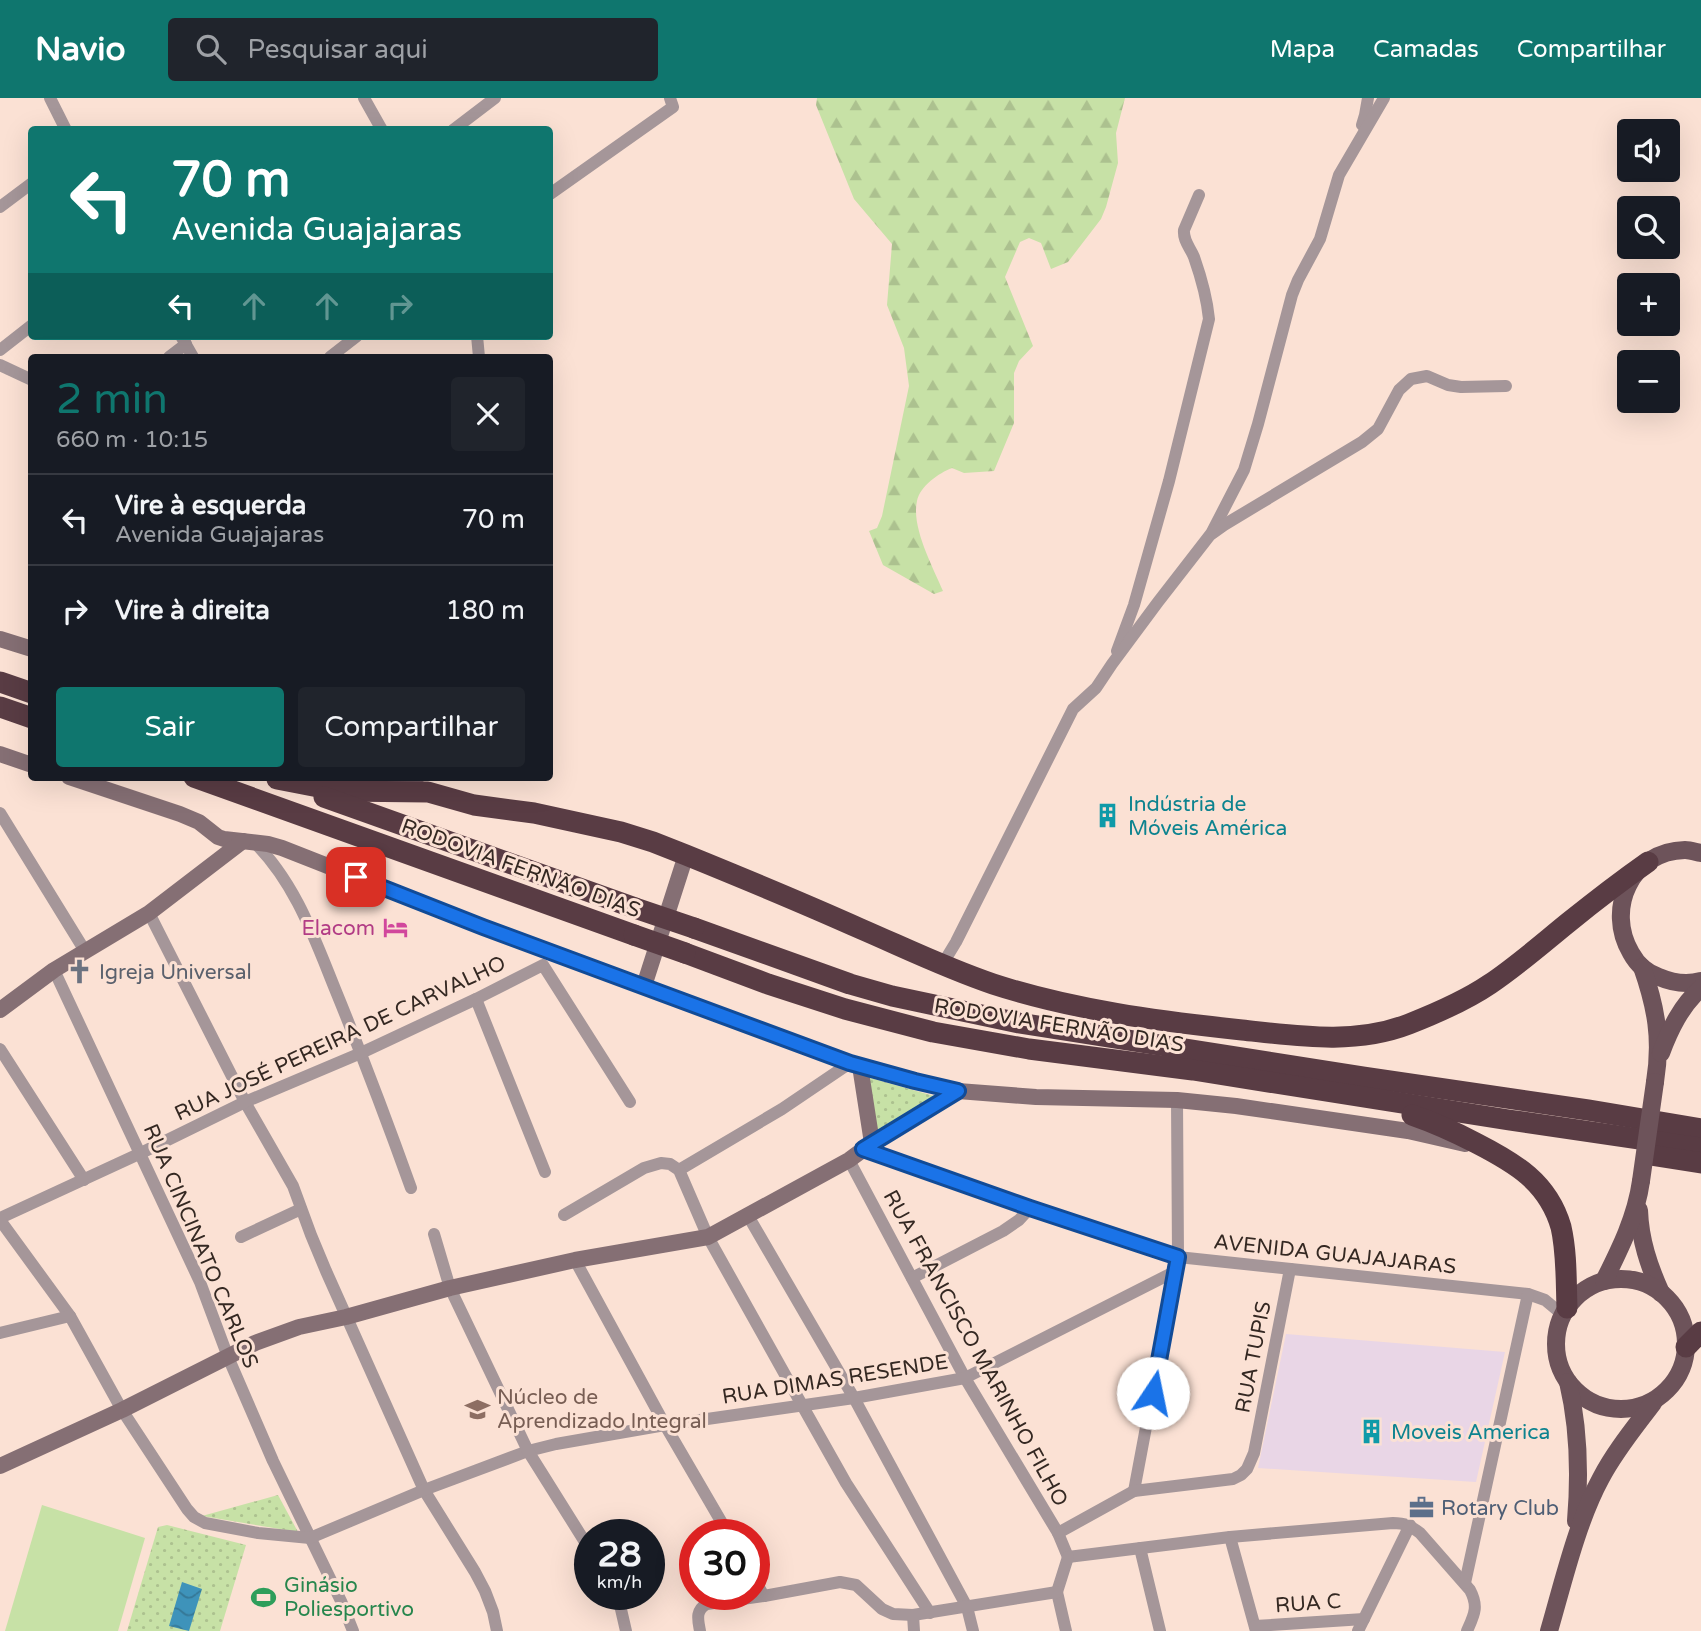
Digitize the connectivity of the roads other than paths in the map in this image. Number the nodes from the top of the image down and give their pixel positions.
1 (50, 98) edge
2 (364, 98) edge
3 (495, 98) edge
4 (1368, 98) edge
5 (1384, 98) edge
6 (671, 103) edge
7 (64, 126) edge
8 (380, 126) edge
9 (458, 126) edge
10 (1349, 158) junction
11 (28, 186) edge
12 (553, 192) edge
13 (1199, 195) dead end
14 (0, 207) edge
15 (28, 328) edge
16 (184, 340) edge
17 (352, 340) edge
18 (0, 350) edge
19 (172, 354) edge
20 (334, 354) edge
21 (0, 365) edge
22 (28, 378) edge
23 (1506, 386) dead end
24 (1210, 535) junction
25 (0, 639) edge
26 (28, 648) edge
27 (1112, 664) junction
28 (0, 682) edge
29 (28, 692) edge
30 (0, 707) edge
31 (28, 717) edge
32 (0, 754) edge
33 (28, 764) edge
34 (81, 781) edge
35 (205, 781) edge
36 (282, 781) edge
37 (289, 781) edge
38 (400, 781) edge
39 (428, 792) junction
40 (0, 813) edge
41 (255, 842) junction
42 (1701, 853) edge
43 (686, 855) junction
44 (1648, 862) junction
45 (149, 913) junction
46 (85, 951) junction
47 (942, 965) junction
48 (1642, 967) junction
49 (54, 970) junction
50 (1701, 981) edge
51 (644, 986) junction
52 (1701, 988) edge
53 (476, 999) junction
54 (0, 1010) edge
55 (1199, 1026) junction
56 (0, 1049) edge
57 (361, 1053) junction
58 (1658, 1063) junction
59 (855, 1065) junction
60 (1359, 1087) junction
61 (958, 1091) junction
62 (1177, 1100) junction
63 (245, 1102) junction
64 (630, 1102) dead end
65 (1509, 1120) junction
66 (1701, 1129) edge
67 (867, 1146) junction
68 (1486, 1148) junction
69 (1701, 1148) edge
70 (141, 1153) junction
71 (849, 1160) junction
72 (1701, 1163) edge
73 (679, 1170) junction
74 (545, 1172) dead end
75 (84, 1180) junction
76 (411, 1188) dead end
77 (1640, 1189) junction
78 (1030, 1208) junction
79 (301, 1209) junction
80 (747, 1214) junction
81 (564, 1215) dead end
82 (0, 1219) edge
83 (434, 1234) dead end
84 (240, 1237) dead end
85 (708, 1237) junction
86 (575, 1260) junction
87 (1177, 1264) junction
88 (1290, 1269) junction
89 (912, 1278) junction
90 (1604, 1281) junction
91 (450, 1288) junction
92 (1661, 1293) junction
93 (1528, 1294) junction
94 (1565, 1311) junction
95 (70, 1316) junction
96 (346, 1317) junction
97 (0, 1333) edge
98 (1694, 1340) edge
99 (228, 1357) junction
100 (965, 1378) junction
101 (1568, 1382) junction
102 (854, 1398) junction
103 (1656, 1400) junction
104 (802, 1405) junction
105 (122, 1410) junction
106 (665, 1425) junction
107 (528, 1451) junction
108 (0, 1466) edge
109 (424, 1490) junction
110 (1134, 1491) junction
111 (720, 1519) edge
112 (574, 1524) edge
113 (1410, 1525) junction
114 (1058, 1533) junction
115 (1230, 1537) junction
116 (310, 1538) junction
117 (1575, 1544) junction
118 (1140, 1548) junction
119 (1068, 1557) junction
120 (1465, 1583) junction
121 (1057, 1592) junction
122 (770, 1595) edge
123 (967, 1607) junction
124 (621, 1610) edge
125 (700, 1610) edge
126 (930, 1613) junction
127 (913, 1615) junction
128 (1364, 1619) junction
129 (1469, 1627) edge
130 (1255, 1628) edge
131 (699, 1629) edge
132 (353, 1631) edge
133 (497, 1631) edge
134 (626, 1631) edge
135 (914, 1631) edge
136 (973, 1631) edge
137 (1066, 1631) edge
138 (1160, 1631) edge
139 (1358, 1631) edge
140 (1549, 1631) edge

1 - 7 street
2 - 8 street
3 - 9 street
4 - 10 street
5 - 10 street
6 - 12 street
10 - 24 street
11 - 14 street
13 - 27 street
15 - 18 street
16 - 19 street
17 - 20 street
21 - 22 street
23 - 24 street
24 - 27 street
25 - 26 main road
27 - 47 street
28 - 29 highway
30 - 31 highway
32 - 33 main road
34 - 41 main road
35 - 60 highway, RODOVIA FERNÃO DIAS, bridge
36 - 60 highway, RODOVIA FERNÃO DIAS, bridge
37 - 39 highway
38 - 39 main road
39 - 43 highway
40 - 46 street
41 - 45 main road
41 - 51 main road
41 - 57 street
42 - 44 main road
43 - 47 highway
43 - 51 main road
44 - 48 main road
44 - 55 highway
45 - 46 main road
45 - 63 street
46 - 49 main road
47 - 55 highway
48 - 50 main road
48 - 58 main road
49 - 54 main road
49 - 70 street, RUA CINCINATO CARLOS
51 - 59 main road
52 - 58 main road
53 - 57 street, RUA JOSÉ PEREIRA DE CARVALHO
53 - 64 street, RUA JOSÉ PEREIRA DE CARVALHO
53 - 74 street
55 - 60 highway
56 - 75 street
57 - 63 street, RUA JOSÉ PEREIRA DE CARVALHO
57 - 76 street
58 - 77 main road, bridge
59 - 61 main road
59 - 67 main road
59 - 73 street
60 - 65 highway, RODOVIA FERNÃO DIAS
60 - 66 highway, RODOVIA FERNÃO DIAS
60 - 68 highway
61 - 62 main road
61 - 67 main road
62 - 68 main road
62 - 87 street
63 - 70 street, RUA JOSÉ PEREIRA DE CARVALHO
63 - 79 street
65 - 69 highway, RODOVIA FERNÃO DIAS
65 - 72 highway
67 - 71 main road
67 - 78 street, AVENIDA GUAJAJARAS
68 - 94 highway
70 - 75 street, RUA JOSÉ PEREIRA DE CARVALHO
70 - 99 street, RUA CINCINATO CARLOS
71 - 80 main road
71 - 89 street, RUA FRANCISCO MARINHO FILHO
73 - 81 street
73 - 85 street
75 - 82 street, RUA JOSÉ PEREIRA DE CARVALHO
77 - 90 main road
77 - 92 main road
78 - 87 street, AVENIDA GUAJAJARAS
78 - 89 street
79 - 84 street
79 - 96 street
80 - 85 main road
80 - 102 street
82 - 95 street
83 - 91 street
85 - 86 main road
85 - 104 street
86 - 91 main road
86 - 106 street
87 - 88 street, AVENIDA GUAJAJARAS
87 - 100 street, RUA DIMAS RESENDE
87 - 110 street
88 - 93 street, AVENIDA GUAJAJARAS
88 - 110 street, RUA TUPIS
89 - 100 street, RUA FRANCISCO MARINHO FILHO
90 - 92 main road
90 - 94 main road
91 - 96 main road
91 - 107 street
92 - 98 main road
93 - 94 street, AVENIDA GUAJAJARAS
93 - 120 street
94 - 101 main road
95 - 97 street
95 - 105 street
96 - 99 main road
96 - 109 street
98 - 103 main road
99 - 105 main road
99 - 116 street, RUA CINCINATO CARLOS
100 - 102 street, RUA DIMAS RESENDE
100 - 114 street, RUA FRANCISCO MARINHO FILHO
101 - 103 main road
101 - 117 main road
102 - 104 street, RUA DIMAS RESENDE
102 - 123 street
103 - 117 main road
104 - 106 street, RUA DIMAS RESENDE
104 - 126 street
105 - 108 main road
105 - 116 street
106 - 107 street, RUA DIMAS RESENDE
106 - 111 street
107 - 109 street, RUA DIMAS RESENDE
107 - 112 street
109 - 116 street, RUA DIMAS RESENDE
109 - 133 street
110 - 114 street
113 - 115 street
113 - 120 street
113 - 128 street
114 - 119 street, RUA FRANCISCO MARINHO FILHO
115 - 118 street
115 - 130 street
116 - 132 street, RUA CINCINATO CARLOS
117 - 140 main road
118 - 119 street
118 - 138 street
119 - 121 street
120 - 129 street
121 - 123 street
121 - 137 street
122 - 127 street
123 - 126 street
123 - 136 street
124 - 134 street
125 - 131 street
126 - 127 street
127 - 135 street
128 - 130 street, RUA C
128 - 139 street

